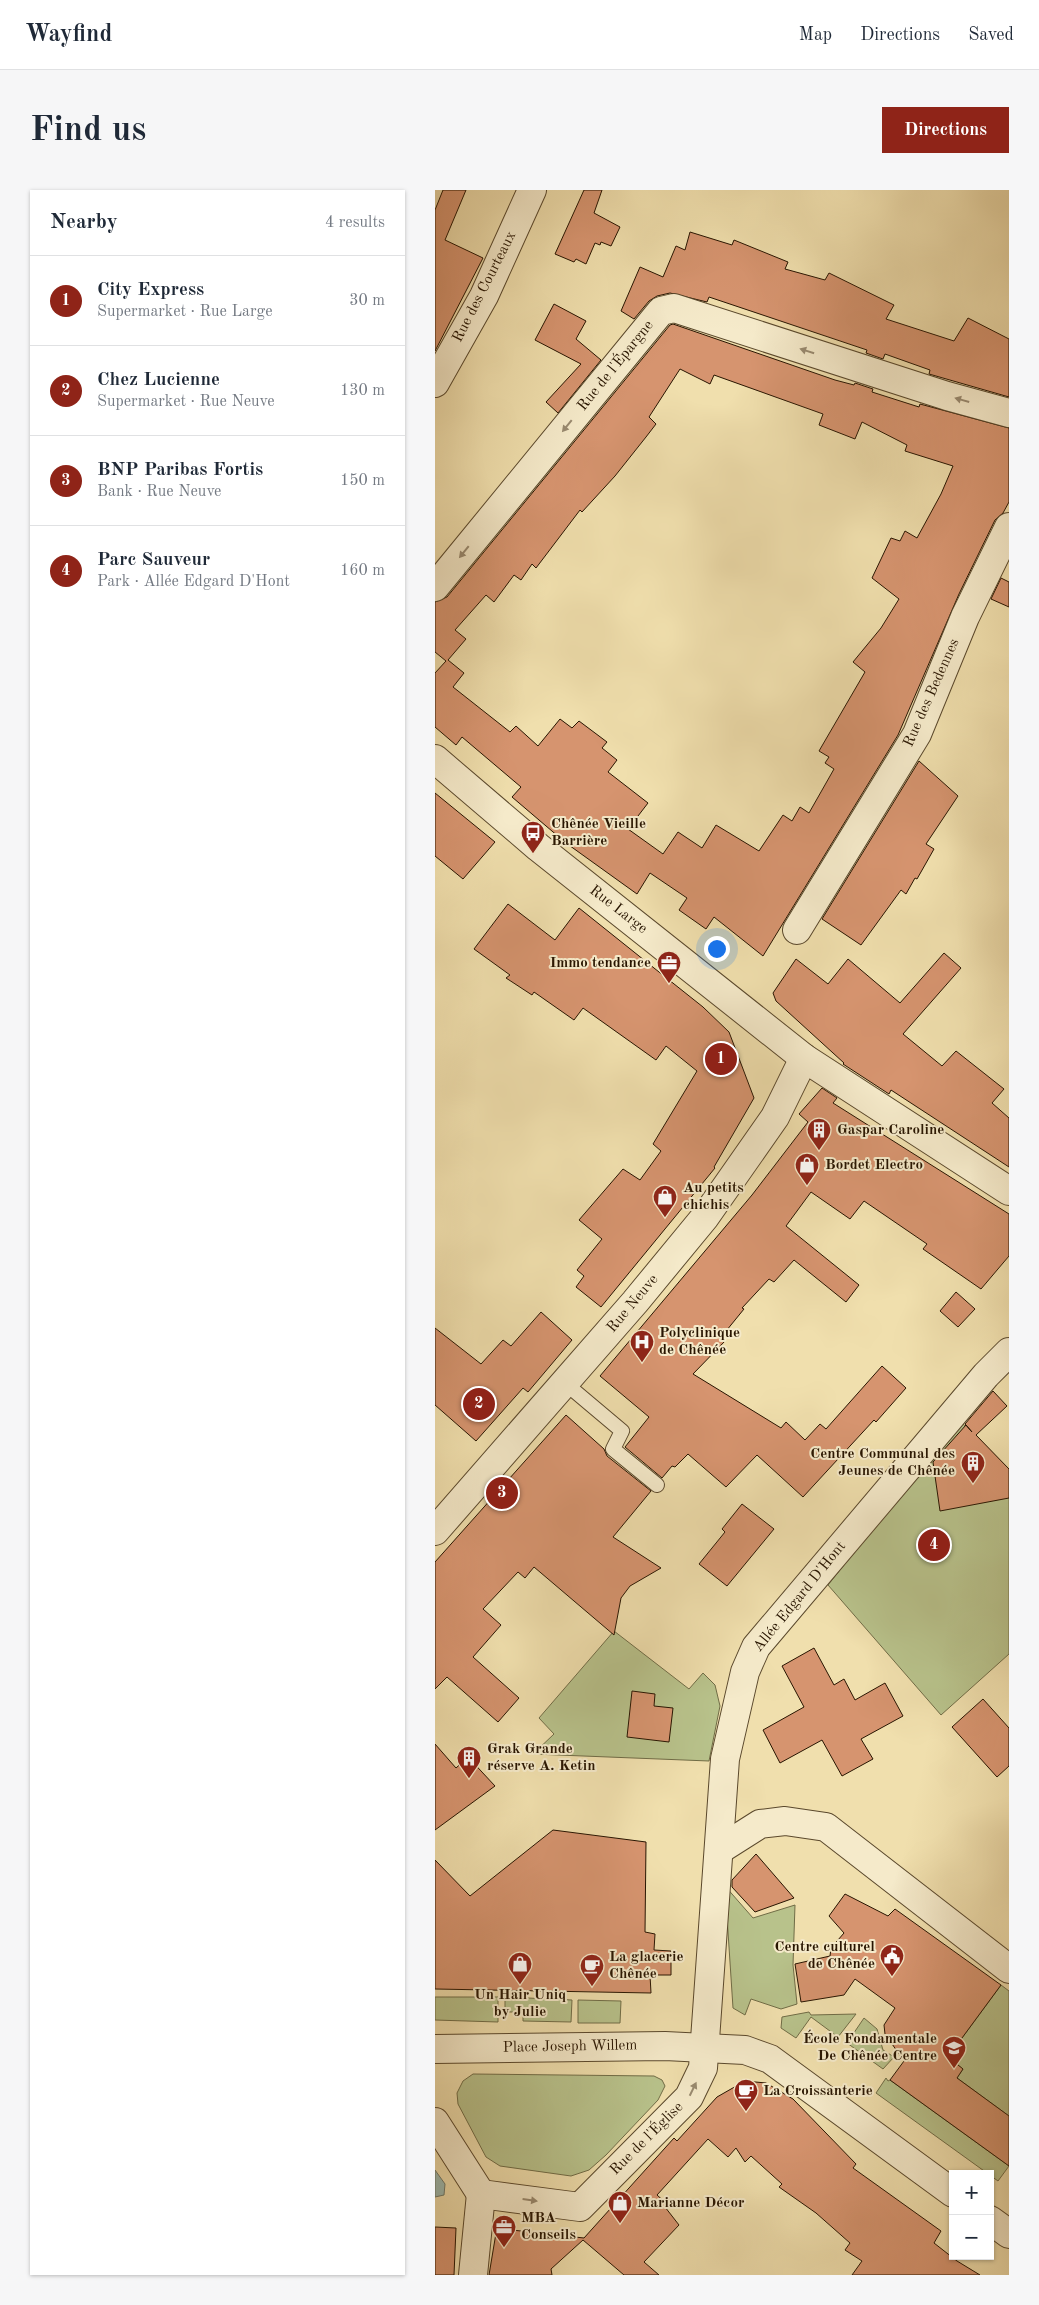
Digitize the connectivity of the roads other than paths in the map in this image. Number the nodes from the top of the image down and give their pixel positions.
1 (533, 190) edge
2 (435, 383) edge
3 (1009, 413) edge
4 (1009, 527) edge
5 (435, 587) edge
6 (435, 759) edge
7 (797, 930) dead end
8 (804, 1058) junction
9 (1009, 1191) edge
10 (1009, 1352) edge
11 (565, 1383) junction
12 (657, 1485) dead end
13 (435, 1531) edge
14 (719, 1850) junction
15 (1009, 1969) edge
16 (705, 2048) junction
17 (435, 2049) edge
18 (435, 2122) edge
19 (949, 2190) edge
20 (481, 2194) junction
21 (994, 2223) edge
22 (1009, 2234) edge
23 (473, 2275) edge

1 - 2 street, Rue des Courteaux
3 -> 5 street, Rue de l'Épargne
4 - 7 street, Rue des Bedennes
6 - 8 street, Rue Large
8 - 9 street, Rue Large
8 - 11 street, Rue Neuve
10 - 14 street, Allée Edgard D'Hont
11 - 12 lane
11 - 13 street, Rue Neuve
14 - 15 street
14 - 16 street, Allée Edgard D'Hont
16 - 17 street, Place Joseph Willem
16 - 19 street
20 -> 16 street, Rue de l'Église
18 - 20 street
20 - 23 street
21 - 22 street

